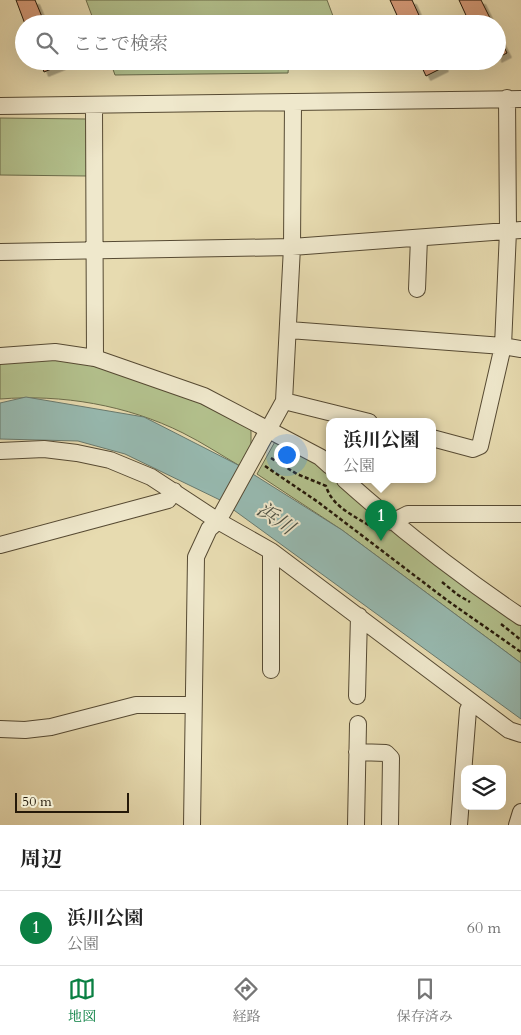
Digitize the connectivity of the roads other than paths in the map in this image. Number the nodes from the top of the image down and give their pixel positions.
1 (514, 99) edge
2 (293, 103) junction
3 (94, 105) junction
4 (0, 106) edge
5 (515, 231) edge
6 (419, 238) junction
7 (292, 247) junction
8 (94, 250) junction
9 (0, 252) edge
10 (417, 289) dead end
11 (289, 330) junction
12 (503, 346) junction
13 (521, 349) edge
14 (0, 356) edge
15 (95, 358) junction
16 (284, 400) junction
17 (354, 418) edge
18 (270, 430) junction
19 (436, 439) edge
20 (0, 451) edge
21 (326, 462) edge
22 (348, 483) edge
23 (174, 491) junction
24 (521, 514) edge
25 (218, 521) junction
26 (387, 528) junction
27 (0, 545) edge
28 (271, 551) junction
29 (359, 616) junction
30 (521, 617) edge
31 (271, 670) dead end
32 (357, 696) dead end
33 (472, 703) junction
34 (193, 704) junction
35 (358, 724) dead end
36 (0, 729) edge
37 (521, 734) edge
38 (358, 752) junction
39 (521, 812) edge
40 (192, 825) edge
41 (356, 825) edge
42 (390, 825) edge
43 (459, 825) edge
44 (517, 825) edge

1 - 2 street
1 - 5 street
2 - 3 street
2 - 7 street
3 - 4 street
3 - 8 street
5 - 6 street
5 - 12 street
6 - 7 street
6 - 10 street
7 - 8 street
7 - 11 street
8 - 9 street
8 - 15 street
11 - 12 street
11 - 16 street
12 - 13 street
12 - 19 street
14 - 15 street
15 - 18 street
16 - 17 street
16 - 18 street
18 - 21 street
18 - 25 street
20 - 23 street
22 - 26 street
23 - 25 street
23 - 27 street
24 - 26 street
25 - 28 street
25 - 34 street
26 - 30 street
28 - 29 street
28 - 31 street
29 - 32 street
29 - 33 street
33 - 37 street
33 - 43 street
34 - 36 street
34 - 40 street
35 - 38 street
38 - 41 street
38 - 42 street
39 - 44 street

